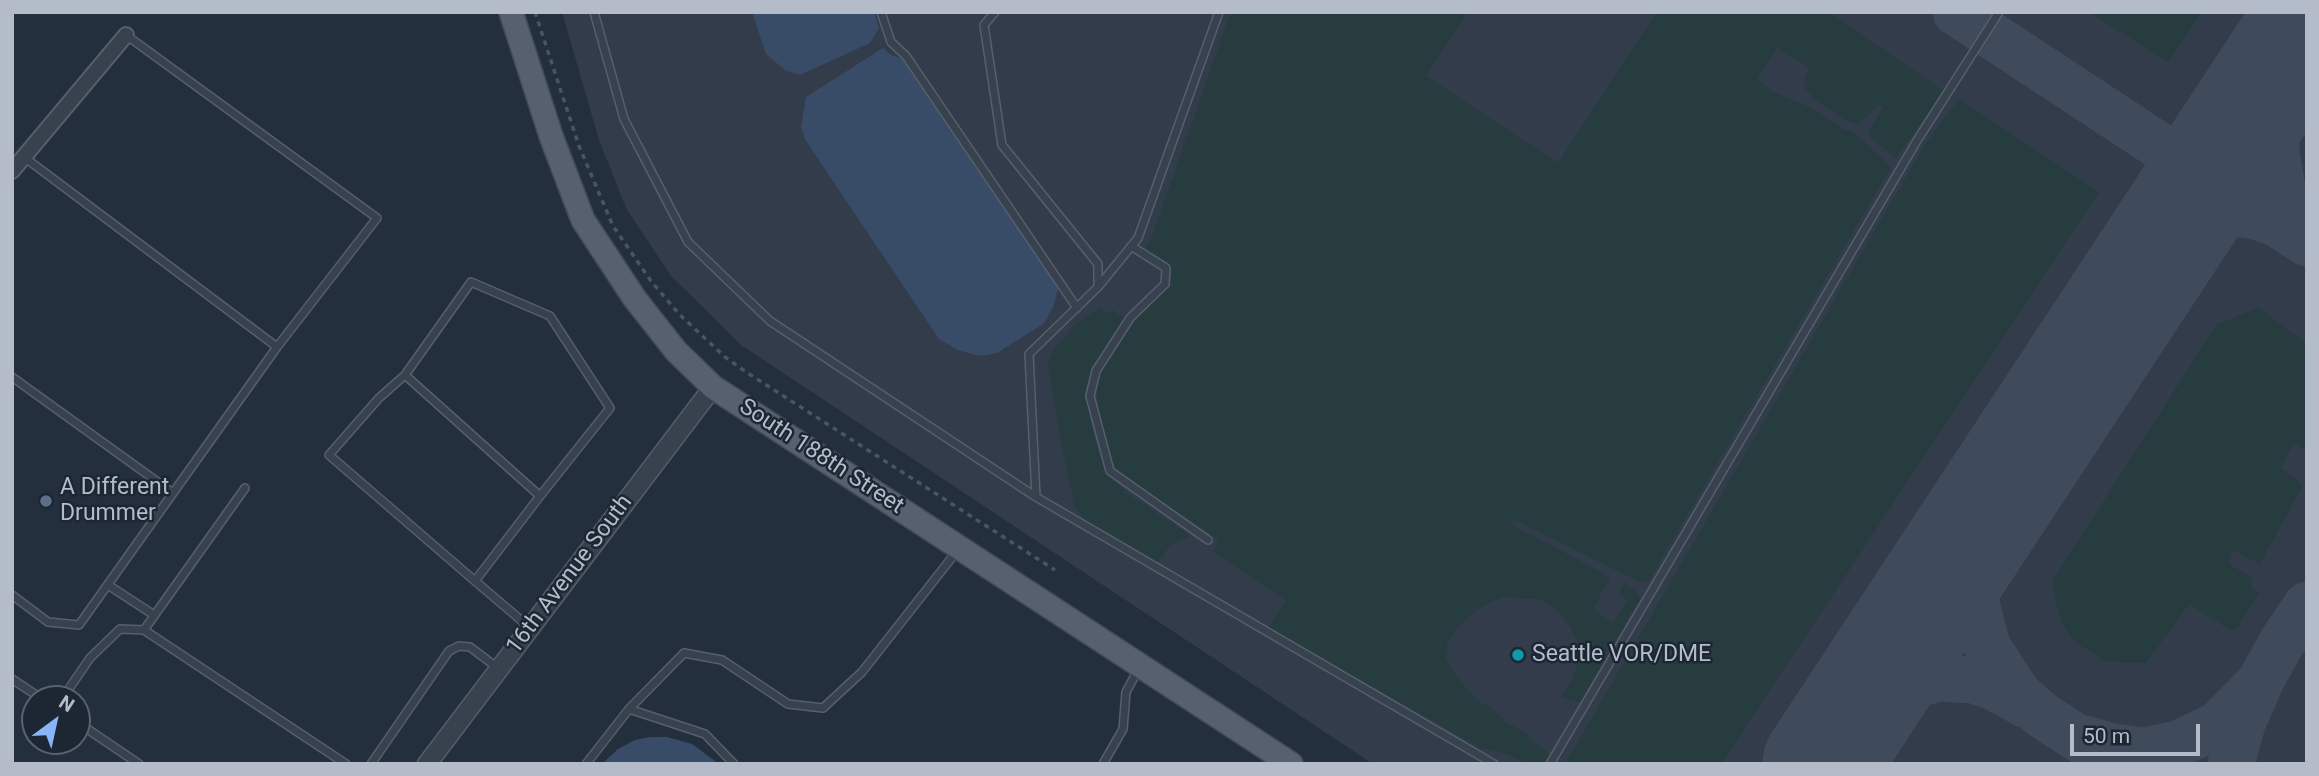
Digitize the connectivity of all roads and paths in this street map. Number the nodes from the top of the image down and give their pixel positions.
1 (511, 12) edge
2 (535, 12) edge
3 (594, 12) edge
4 (881, 12) edge
5 (986, 12) edge
6 (995, 12) edge
7 (1219, 12) edge
8 (1999, 12) edge
9 (984, 25) junction
10 (126, 35) joint
11 (24, 157) junction
12 (12, 171) edge
13 (1131, 246) junction
14 (1098, 287) junction
15 (1077, 308) junction
16 (277, 347) junction
17 (405, 375) junction
18 (12, 377) edge
19 (713, 387) junction
20 (245, 488) dead end
21 (173, 493) junction
22 (540, 496) junction
23 (1036, 498) junction
24 (1208, 540) dead end
25 (960, 548) junction
26 (1055, 570) dead end
27 (475, 581) junction
28 (108, 585) junction
29 (12, 595) edge
30 (154, 615) junction
31 (530, 628) junction
32 (144, 630) junction
33 (1140, 665) junction
34 (499, 669) junction
35 (72, 685) edge
36 (629, 709) junction
37 (91, 731) edge
38 (139, 764) edge
39 (346, 764) edge
40 (371, 764) edge
41 (427, 764) edge
42 (586, 764) edge
43 (734, 764) edge
44 (1103, 764) edge
45 (1291, 764) edge
46 (1494, 764) edge
47 (1550, 764) edge

1 - 19 main road, South 188th Street
2 - 26 path
3 - 23 lane
4 - 15 lane
5 - 9 lane
6 - 9 lane
7 - 13 lane
8 - 47 lane
9 - 14 lane
10 - 11 street
10 - 16 lane
11 - 12 street
11 - 16 lane
13 - 14 lane
13 - 24 lane
14 - 15 lane
15 - 23 lane
16 - 21 lane
17 - 22 lane
17 - 22 lane
17 - 27 lane
18 - 21 lane
19 - 25 main road, South 188th Street
19 - 31 street, 16th Avenue South
20 - 30 lane
21 - 28 lane
22 - 27 lane
23 - 46 lane
25 - 33 main road, South 188th Street
25 - 36 lane
27 - 31 lane
28 - 29 lane
28 - 30 lane
30 - 32 lane
31 - 34 street, 16th Avenue South
32 - 35 lane
32 - 39 lane
33 - 44 lane
33 - 45 main road, South 188th Street
34 - 40 lane
34 - 41 street, 16th Avenue South
36 - 42 lane
36 - 43 lane
37 - 38 lane

